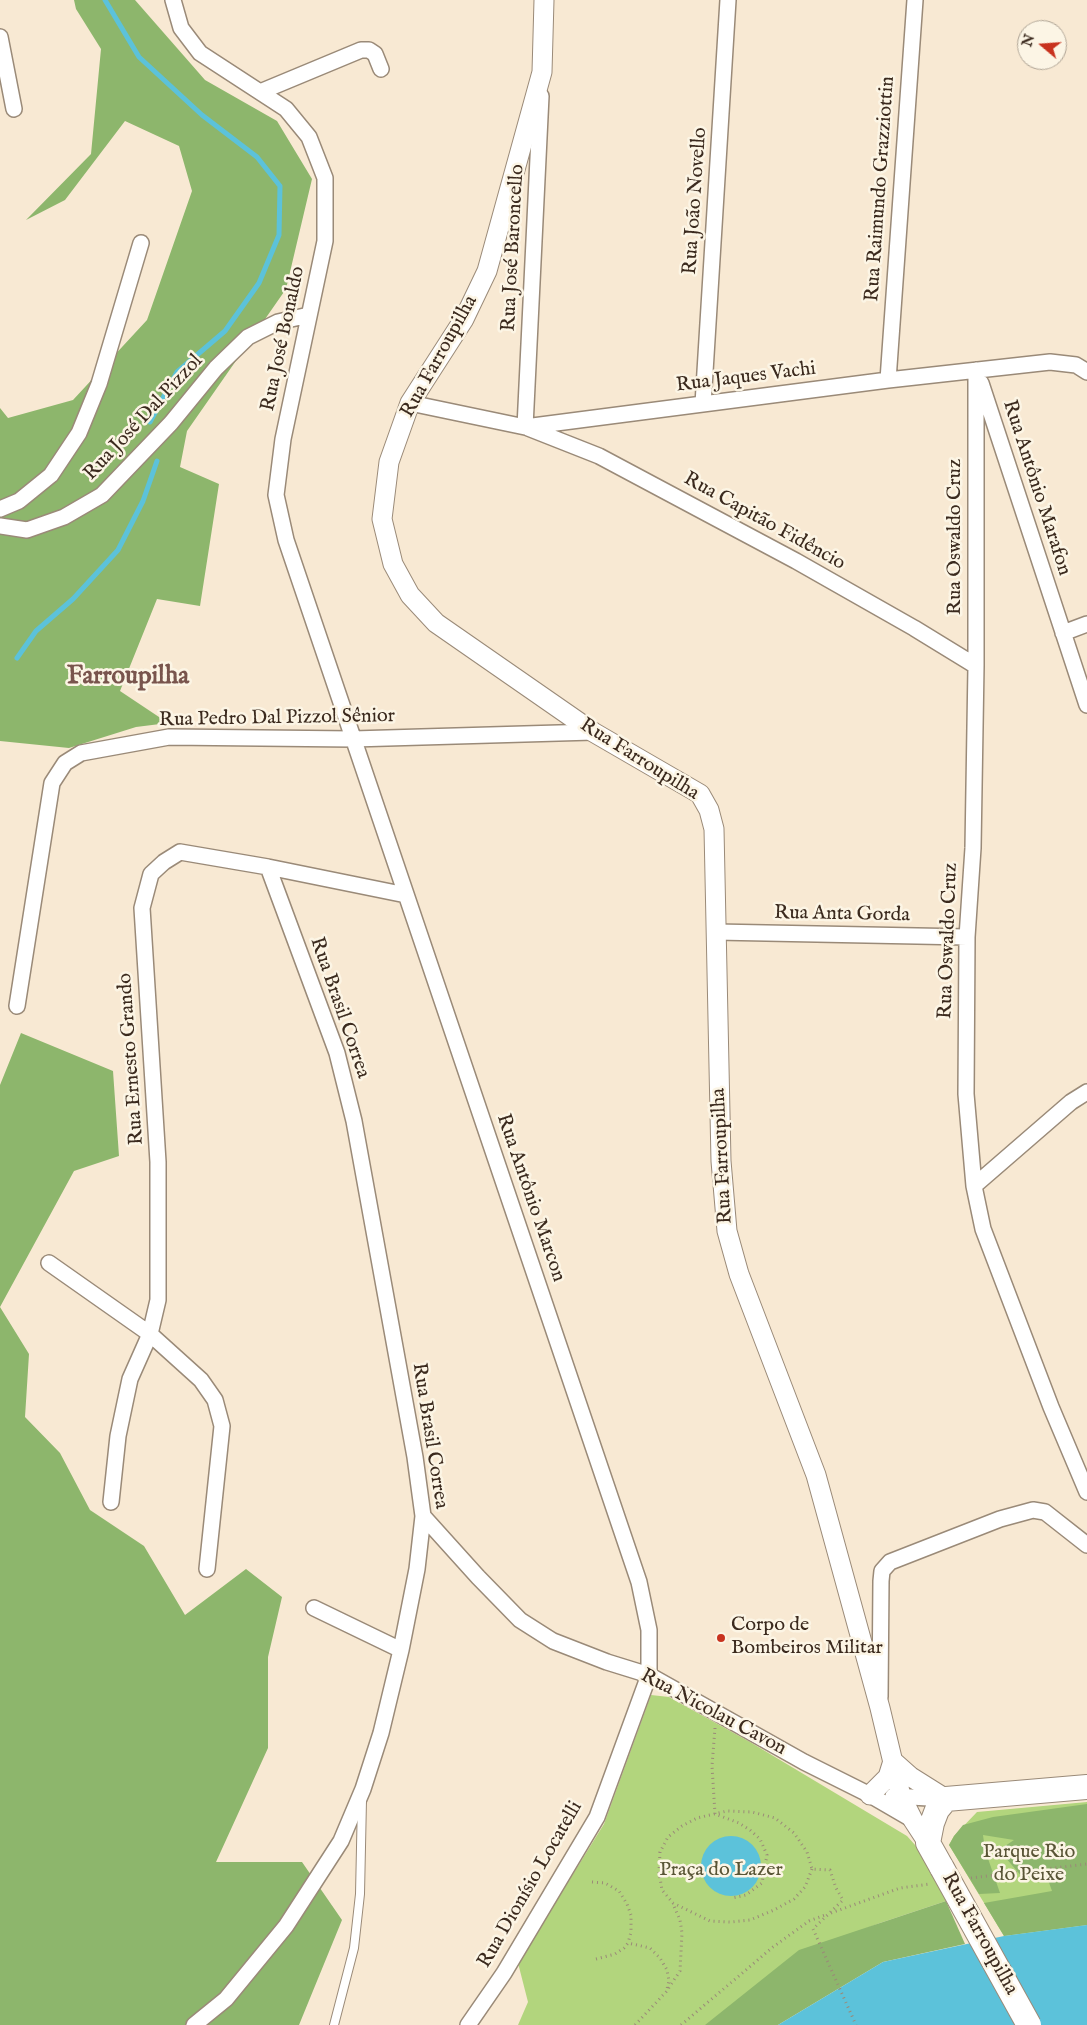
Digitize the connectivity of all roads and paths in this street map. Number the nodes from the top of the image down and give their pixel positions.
1 (173, 0) edge
2 (544, 0) edge
3 (728, 0) edge
4 (915, 0) edge
5 (0, 37) edge
6 (381, 69) dead end
7 (542, 72) junction
8 (260, 92) junction
9 (14, 108) dead end
10 (141, 243) dead end
11 (309, 315) junction
12 (976, 370) junction
13 (1087, 372) edge
14 (888, 380) junction
15 (410, 403) junction
16 (703, 404) junction
17 (525, 427) junction
18 (0, 509) edge
19 (0, 526) edge
20 (1087, 624) edge
21 (1063, 633) junction
22 (976, 666) junction
23 (1087, 705) edge
24 (593, 732) junction
25 (353, 739) junction
26 (268, 867) junction
27 (406, 895) junction
28 (716, 932) junction
29 (967, 937) junction
30 (17, 1006) dead end
31 (1087, 1092) edge
32 (974, 1186) junction
33 (49, 1264) dead end
34 (150, 1334) junction
35 (1087, 1492) edge
36 (111, 1502) dead end
37 (424, 1516) junction
38 (1087, 1545) edge
39 (207, 1569) dead end
40 (314, 1608) dead end
41 (401, 1650) junction
42 (649, 1675) junction
43 (880, 1708) junction
44 (714, 1710) junction
45 (893, 1761) junction
46 (1087, 1787) edge
47 (362, 1789) junction
48 (870, 1795) junction
49 (901, 1796) junction
50 (946, 1799) junction
51 (716, 1814) junction
52 (913, 1820) junction
53 (928, 1843) junction
54 (1087, 1864) edge
55 (812, 1869) junction
56 (940, 1876) junction
57 (967, 1879) dead end
58 (592, 1882) dead end
59 (732, 1898) dead end
60 (673, 1903) junction
61 (828, 1914) junction
62 (628, 1943) junction
63 (596, 1959) dead end
64 (666, 1992) junction
65 (194, 2025) edge
66 (334, 2025) edge
67 (468, 2025) edge
68 (635, 2025) edge
69 (681, 2025) edge
70 (856, 2025) edge
71 (1029, 2025) edge

1 - 8 street, Rua José Bonaldo
2 - 7 street, Rua Farroupilha
3 - 16 street, Rua João Novello
4 - 14 street, Rua Raimundo Grazziottin
5 - 9 street
6 - 8 street
7 - 15 street, Rua Farroupilha
7 - 17 street, Rua José Baroncello
8 - 11 street, Rua José Bonaldo
10 - 18 street
11 - 19 street, Rua José Dal Pizzol
11 - 25 street, Rua José Bonaldo
12 - 13 street, Rua Jaques Vachi
12 - 14 street, Rua Jaques Vachi
12 - 21 street, Rua Antônio Marafon
12 - 22 street, Rua Oswaldo Cruz
14 - 16 street, Rua Jaques Vachi
15 - 17 street, Rua Jaques Vachi
15 - 24 street, Rua Farroupilha
16 - 17 street, Rua Jaques Vachi
17 - 22 street, Rua Capitão Fidêncio
20 - 21 street
21 - 23 street, Rua Antônio Marafon
22 - 29 street, Rua Oswaldo Cruz
24 - 25 street, Rua Pedro Dal Pizzol Sênior
24 - 28 street, Rua Farroupilha
25 - 27 street, Rua Antônio Marcon
25 - 30 street, Rua Pedro Dal Pizzol Sênior
26 - 27 street, Rua Ernesto Grando
26 - 34 street, Rua Ernesto Grando
26 - 37 street, Rua Brasil Correa
27 - 42 street, Rua Antônio Marcon
28 - 29 street, Rua Anta Gorda
28 - 43 street, Rua Farroupilha
29 - 32 street, Rua Oswaldo Cruz
31 - 32 street
32 - 35 street, Rua Oswaldo Cruz
33 - 34 street
34 - 36 street, Rua Ernesto Grando
34 - 39 street
37 - 41 street, Rua Brasil Correa
37 - 42 street, Rua Nicolau Cavon
38 - 43 street
40 - 41 street
41 - 47 street, Rua Brasil Correa
42 - 44 street, Rua Nicolau Cavon
42 - 67 street, Rua Dionísio Locatelli
43 - 45 street, Rua Farroupilha
44 - 48 street, Rua Nicolau Cavon
44 - 51 path
45 - 48 street
45 - 49 street, Rua Farroupilha
45 - 50 street
46 - 50 main road, Rua Nicolau Cavon
47 - 65 street, Rua Brasil Correa
47 - 66 lane
48 - 49 street, Rua Nicolau Cavon
48 - 52 street, Rua Nicolau Cavon
49 - 50 street, Rua Nicolau Cavon
49 - 52 street, Rua Farroupilha
50 - 53 main road
51 - 55 path
51 - 59 path
51 - 60 path
52 - 53 street, Rua Farroupilha
53 - 56 main road, Rua Farroupilha
54 - 57 path
55 - 60 path
55 - 61 path
56 - 61 path
56 - 71 main road, Rua Farroupilha, bridge
58 - 62 path
60 - 64 path
61 - 69 path
61 - 70 path
62 - 63 path
62 - 64 path
64 - 68 path

